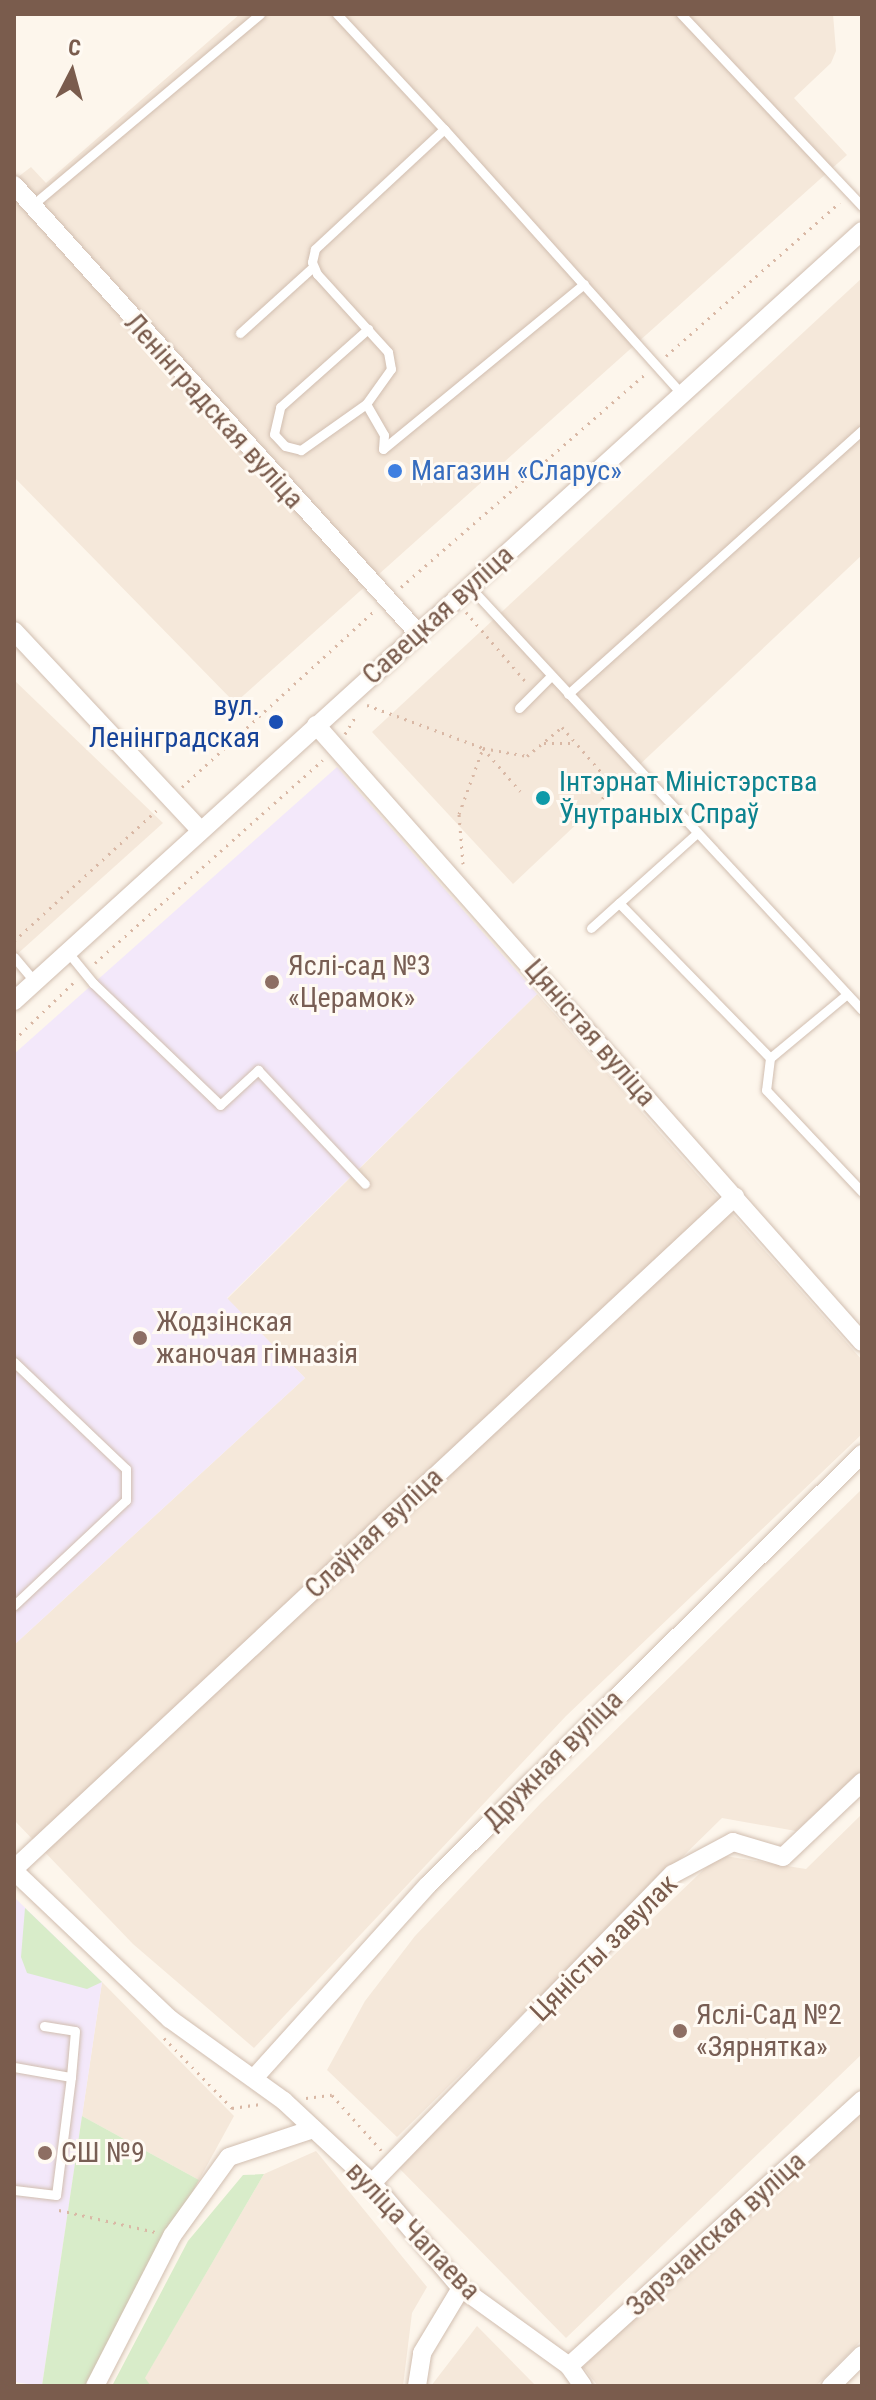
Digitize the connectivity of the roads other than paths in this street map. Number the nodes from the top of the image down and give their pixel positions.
1 (260, 14) edge
2 (337, 14) edge
3 (681, 14) edge
4 (444, 129) junction
5 (14, 185) edge
6 (862, 206) edge
7 (30, 207) junction
8 (862, 231) edge
9 (312, 268) junction
10 (584, 284) junction
11 (368, 329) junction
12 (240, 333) dead end
13 (683, 395) junction
14 (366, 404) junction
15 (862, 430) edge
16 (469, 586) junction
17 (14, 631) edge
18 (418, 633) junction
19 (551, 676) junction
20 (568, 694) junction
21 (519, 708) dead end
22 (316, 725) junction
23 (200, 830) junction
24 (697, 833) junction
25 (619, 903) junction
26 (591, 928) dead end
27 (66, 950) junction
28 (14, 957) edge
29 (34, 981) junction
30 (847, 994) junction
31 (14, 1001) edge
32 (862, 1010) edge
33 (770, 1058) junction
34 (365, 1184) dead end
35 (862, 1192) edge
36 (735, 1197) junction
37 (862, 1342) edge
38 (14, 1362) edge
39 (862, 1454) edge
40 (14, 1605) edge
41 (862, 1782) edge
42 (14, 1870) edge
43 (44, 2026) dead end
44 (14, 2067) edge
45 (71, 2077) junction
46 (255, 2077) junction
47 (862, 2100) edge
48 (313, 2129) junction
49 (372, 2183) junction
50 (14, 2190) edge
51 (461, 2288) junction
52 (862, 2355) edge
53 (569, 2366) junction
54 (95, 2386) edge
55 (417, 2386) edge
56 (583, 2386) edge
57 (831, 2386) edge

1 - 7 lane
2 - 4 lane
3 - 6 lane
4 - 9 lane
4 - 10 lane
5 - 7 street, Ленінградская вуліца
7 - 18 street, Ленінградская вуліца
8 - 13 street, Савецкая вуліца
9 - 11 lane
9 - 12 lane
10 - 13 lane
10 - 14 lane
11 - 14 lane
11 - 14 lane
13 - 16 street, Савецкая вуліца
15 - 20 lane
16 - 18 street, Савецкая вуліца
16 - 19 lane
17 - 23 street
18 - 22 street, Савецкая вуліца
19 - 20 lane
19 - 21 lane
20 - 24 lane
22 - 23 street, Савецкая вуліца
22 - 36 street, Цяністая вуліца
23 - 27 street, Савецкая вуліца
24 - 25 lane
24 - 30 lane
25 - 26 lane
25 - 33 lane
27 - 29 street, Савецкая вуліца
27 - 34 lane
28 - 29 lane
29 - 31 street, Савецкая вуліца
30 - 32 lane
30 - 33 lane
33 - 35 lane
36 - 37 street, Цяністая вуліца
36 - 42 street, Слаўная вуліца
38 - 40 lane
39 - 46 street, Дружная вуліца
41 - 49 street, Цяністы завулак
42 - 46 street, вуліца Чапаева
43 - 45 lane
44 - 45 lane
45 - 50 lane
46 - 48 street, вуліца Чапаева
47 - 53 street, Зарэчанская вуліца
48 - 49 street, вуліца Чапаева
48 - 54 street
49 - 51 street, вуліца Чапаева
51 - 53 street, вуліца Чапаева
51 - 55 street
52 - 57 street
53 - 56 street, вуліца Чапаева

